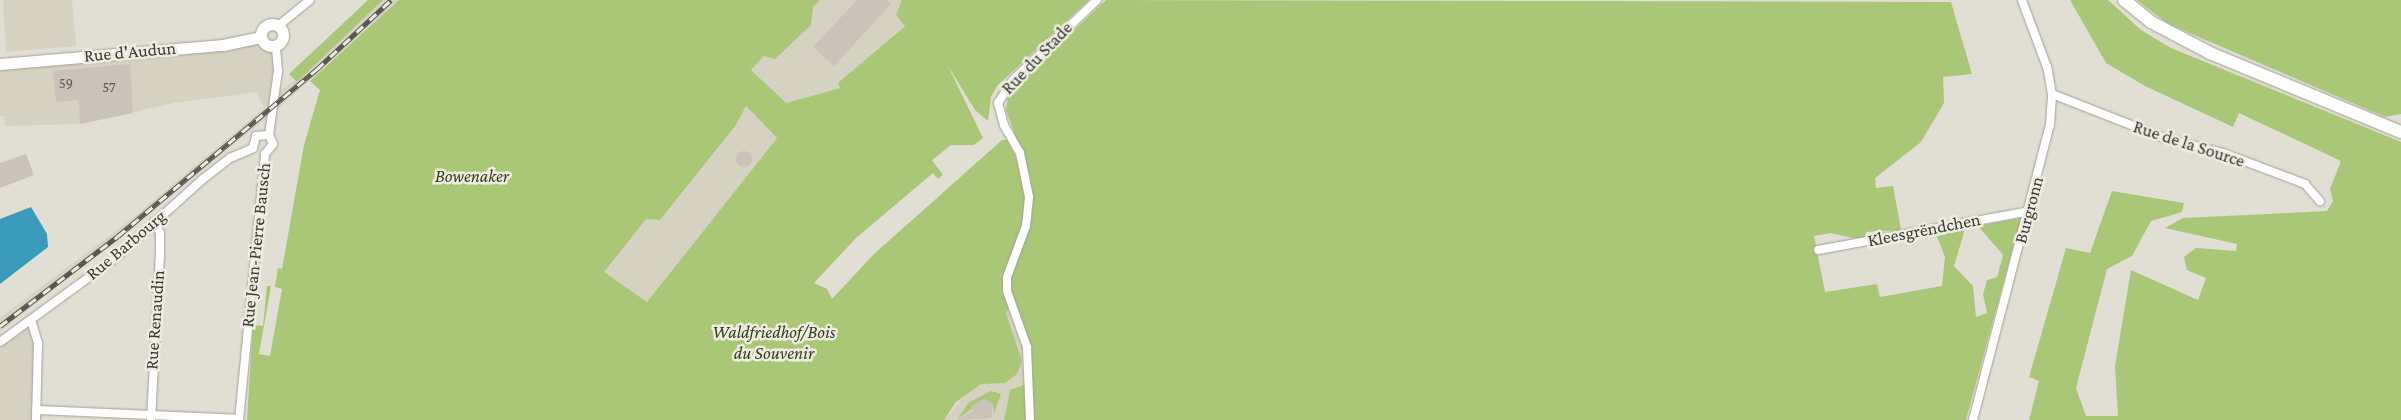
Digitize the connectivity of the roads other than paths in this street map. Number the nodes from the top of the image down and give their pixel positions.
1 (310, 0) edge
2 (1097, 0) edge
3 (2022, 0) edge
4 (2124, 0) edge
5 (278, 26) junction
6 (260, 37) junction
7 (276, 46) junction
8 (0, 64) edge
9 (2052, 94) junction
10 (2401, 132) edge
11 (268, 135) junction
12 (253, 148) junction
13 (265, 154) junction
14 (2320, 201) dead end
15 (2030, 210) junction
16 (154, 221) junction
17 (1818, 250) dead end
18 (31, 320) junction
19 (0, 342) edge
20 (36, 410) junction
21 (151, 417) edge
22 (239, 419) edge
23 (36, 420) edge
24 (1030, 420) edge
25 (1974, 420) edge

1 - 5 street, Rue d'Audun
2 - 24 street, Rue du Stade
3 - 9 street, Burgronn
4 - 10 main road
5 - 6 street, Rue d'Audun
5 - 7 street
6 - 7 street
6 - 8 street, Rue d'Audun
7 - 11 street, Rue Jean-Pierre Bausch
9 - 14 street, Rue de la Source
9 - 15 street, Burgronn
11 - 12 street, Rue Jean-Pierre Bausch
11 - 13 street, Rue Jean-Pierre Bausch
12 - 13 street
12 - 16 street, Rue Barbourg
13 - 22 street, Rue Jean-Pierre Bausch
15 - 17 street, Kleesgrëndchen
15 - 25 street, Burgronn
16 - 18 street, Rue Barbourg
16 - 21 street, Rue Renaudin
18 - 19 street, Rue Barbourg
18 - 20 street
20 - 21 street
20 - 23 street
21 - 22 street

